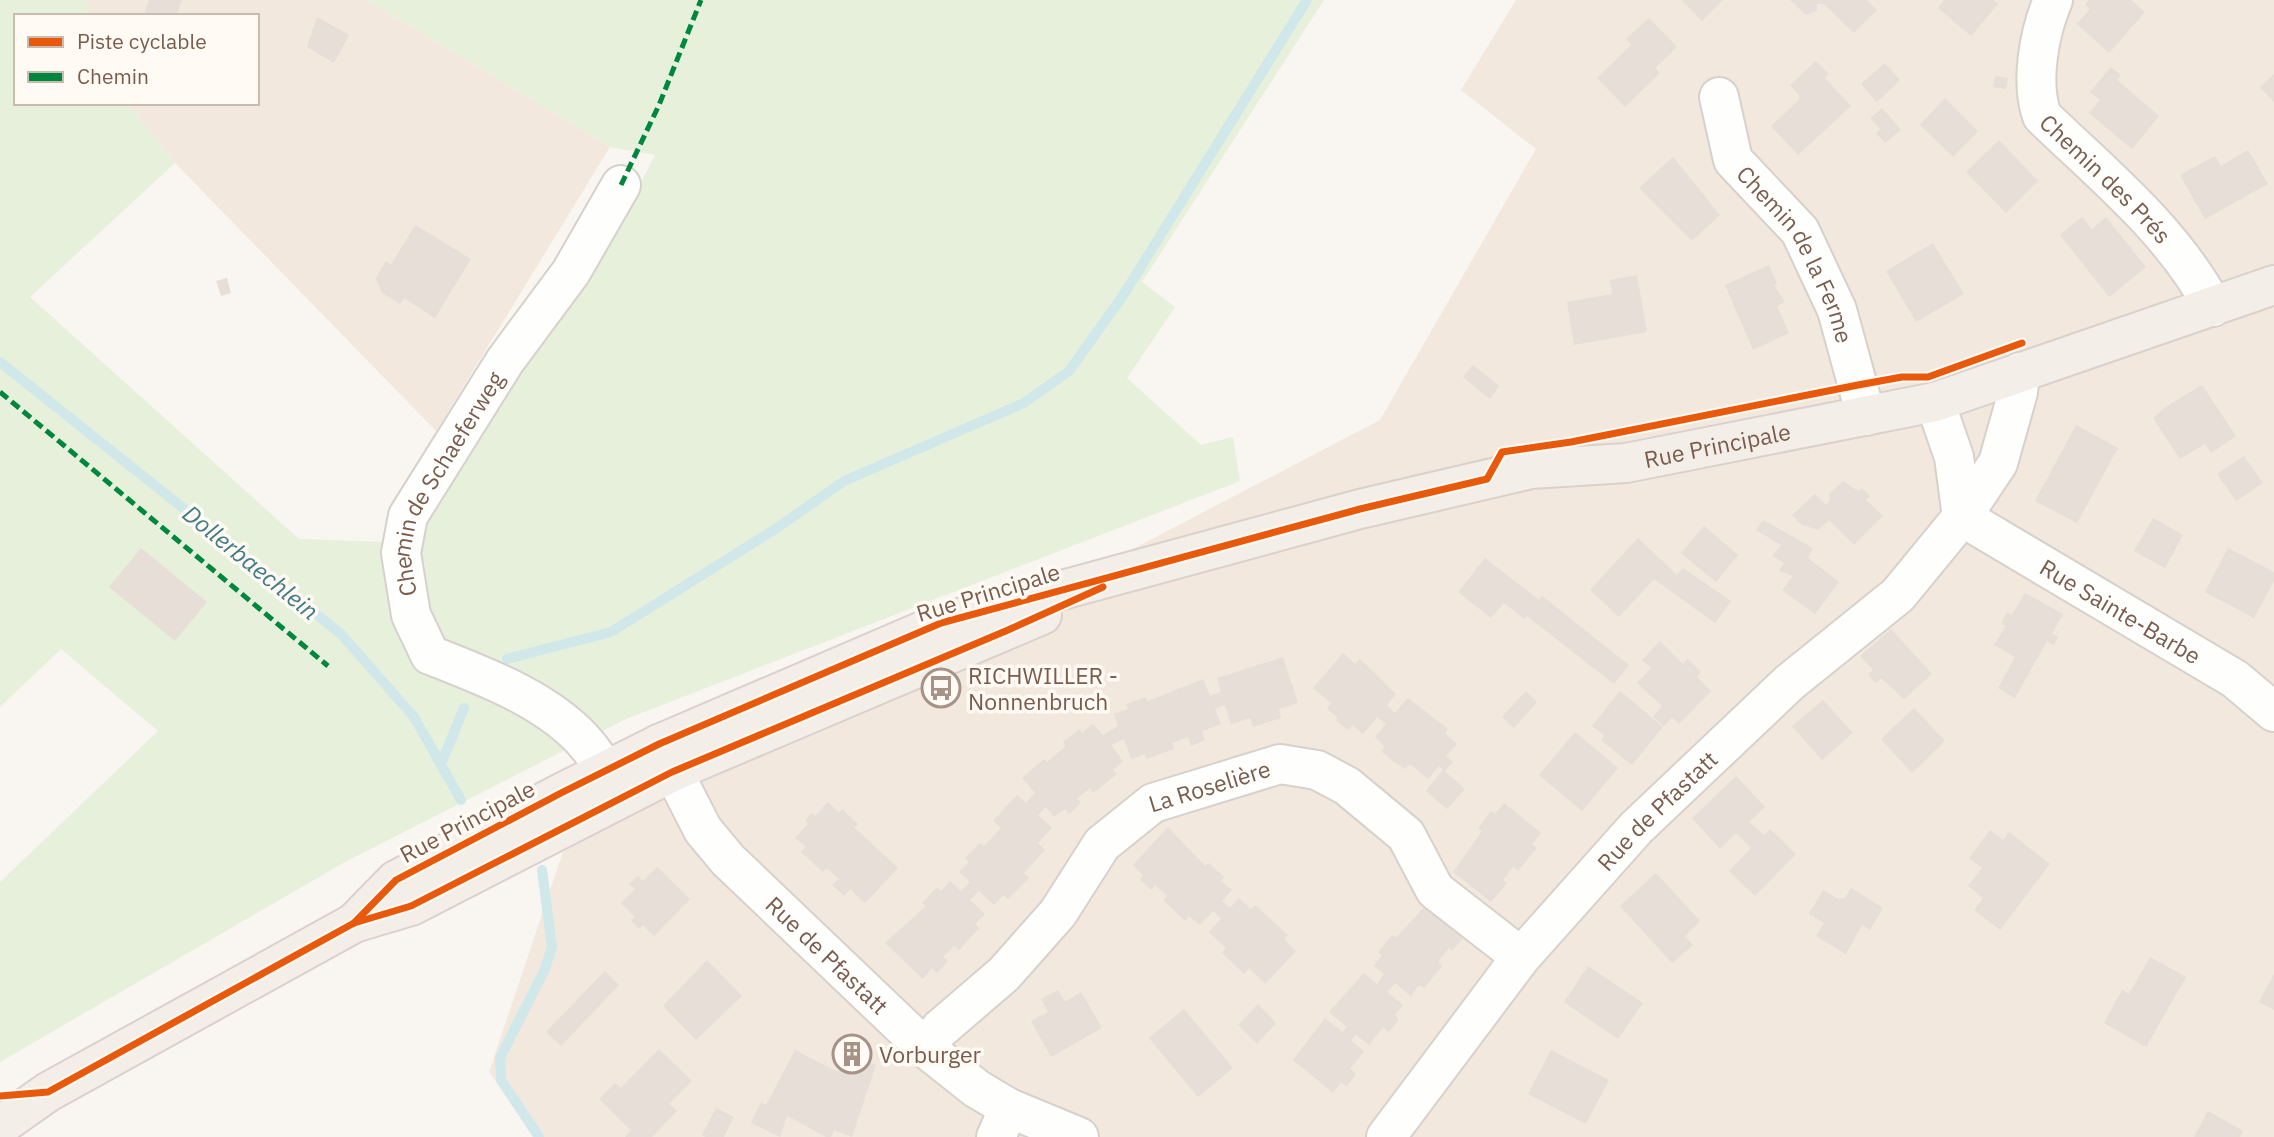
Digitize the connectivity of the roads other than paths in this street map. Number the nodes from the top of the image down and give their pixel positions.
1 (2053, 0) edge
2 (1719, 97) dead end
3 (621, 186) dead end
4 (2274, 285) edge
5 (2213, 307) junction
6 (2020, 372) junction
7 (1935, 402) junction
8 (1866, 416) junction
9 (1962, 517) junction
10 (2274, 712) edge
11 (665, 758) junction
12 (612, 785) junction
13 (1521, 957) junction
14 (924, 1047) junction
15 (1002, 1122) edge
16 (0, 1126) edge
17 (1079, 1137) edge
18 (1386, 1137) edge

1 - 5 street, Chemin des Prés
2 - 8 street, Chemin de la Ferme
3 - 12 street, Chemin de Schaeferweg
4 - 5 main road, Rue Principale
5 - 6 main road, Rue Principale
6 - 7 main road, Rue Principale
6 - 9 street, Rue de Pfastatt
7 - 8 main road, Rue Principale
7 - 9 street
8 - 11 main road, Rue Principale
9 - 10 street, Rue Sainte-Barbe
9 - 13 street, Rue de Pfastatt
11 - 12 main road, Rue Principale
11 - 14 street, Rue de Pfastatt
12 - 16 main road, Rue Principale
13 - 14 street, La Roselière
13 - 18 street, Rue de Pfastatt
14 - 15 street, Rue de Pfastatt
15 - 17 street, Rue de Pfastatt

